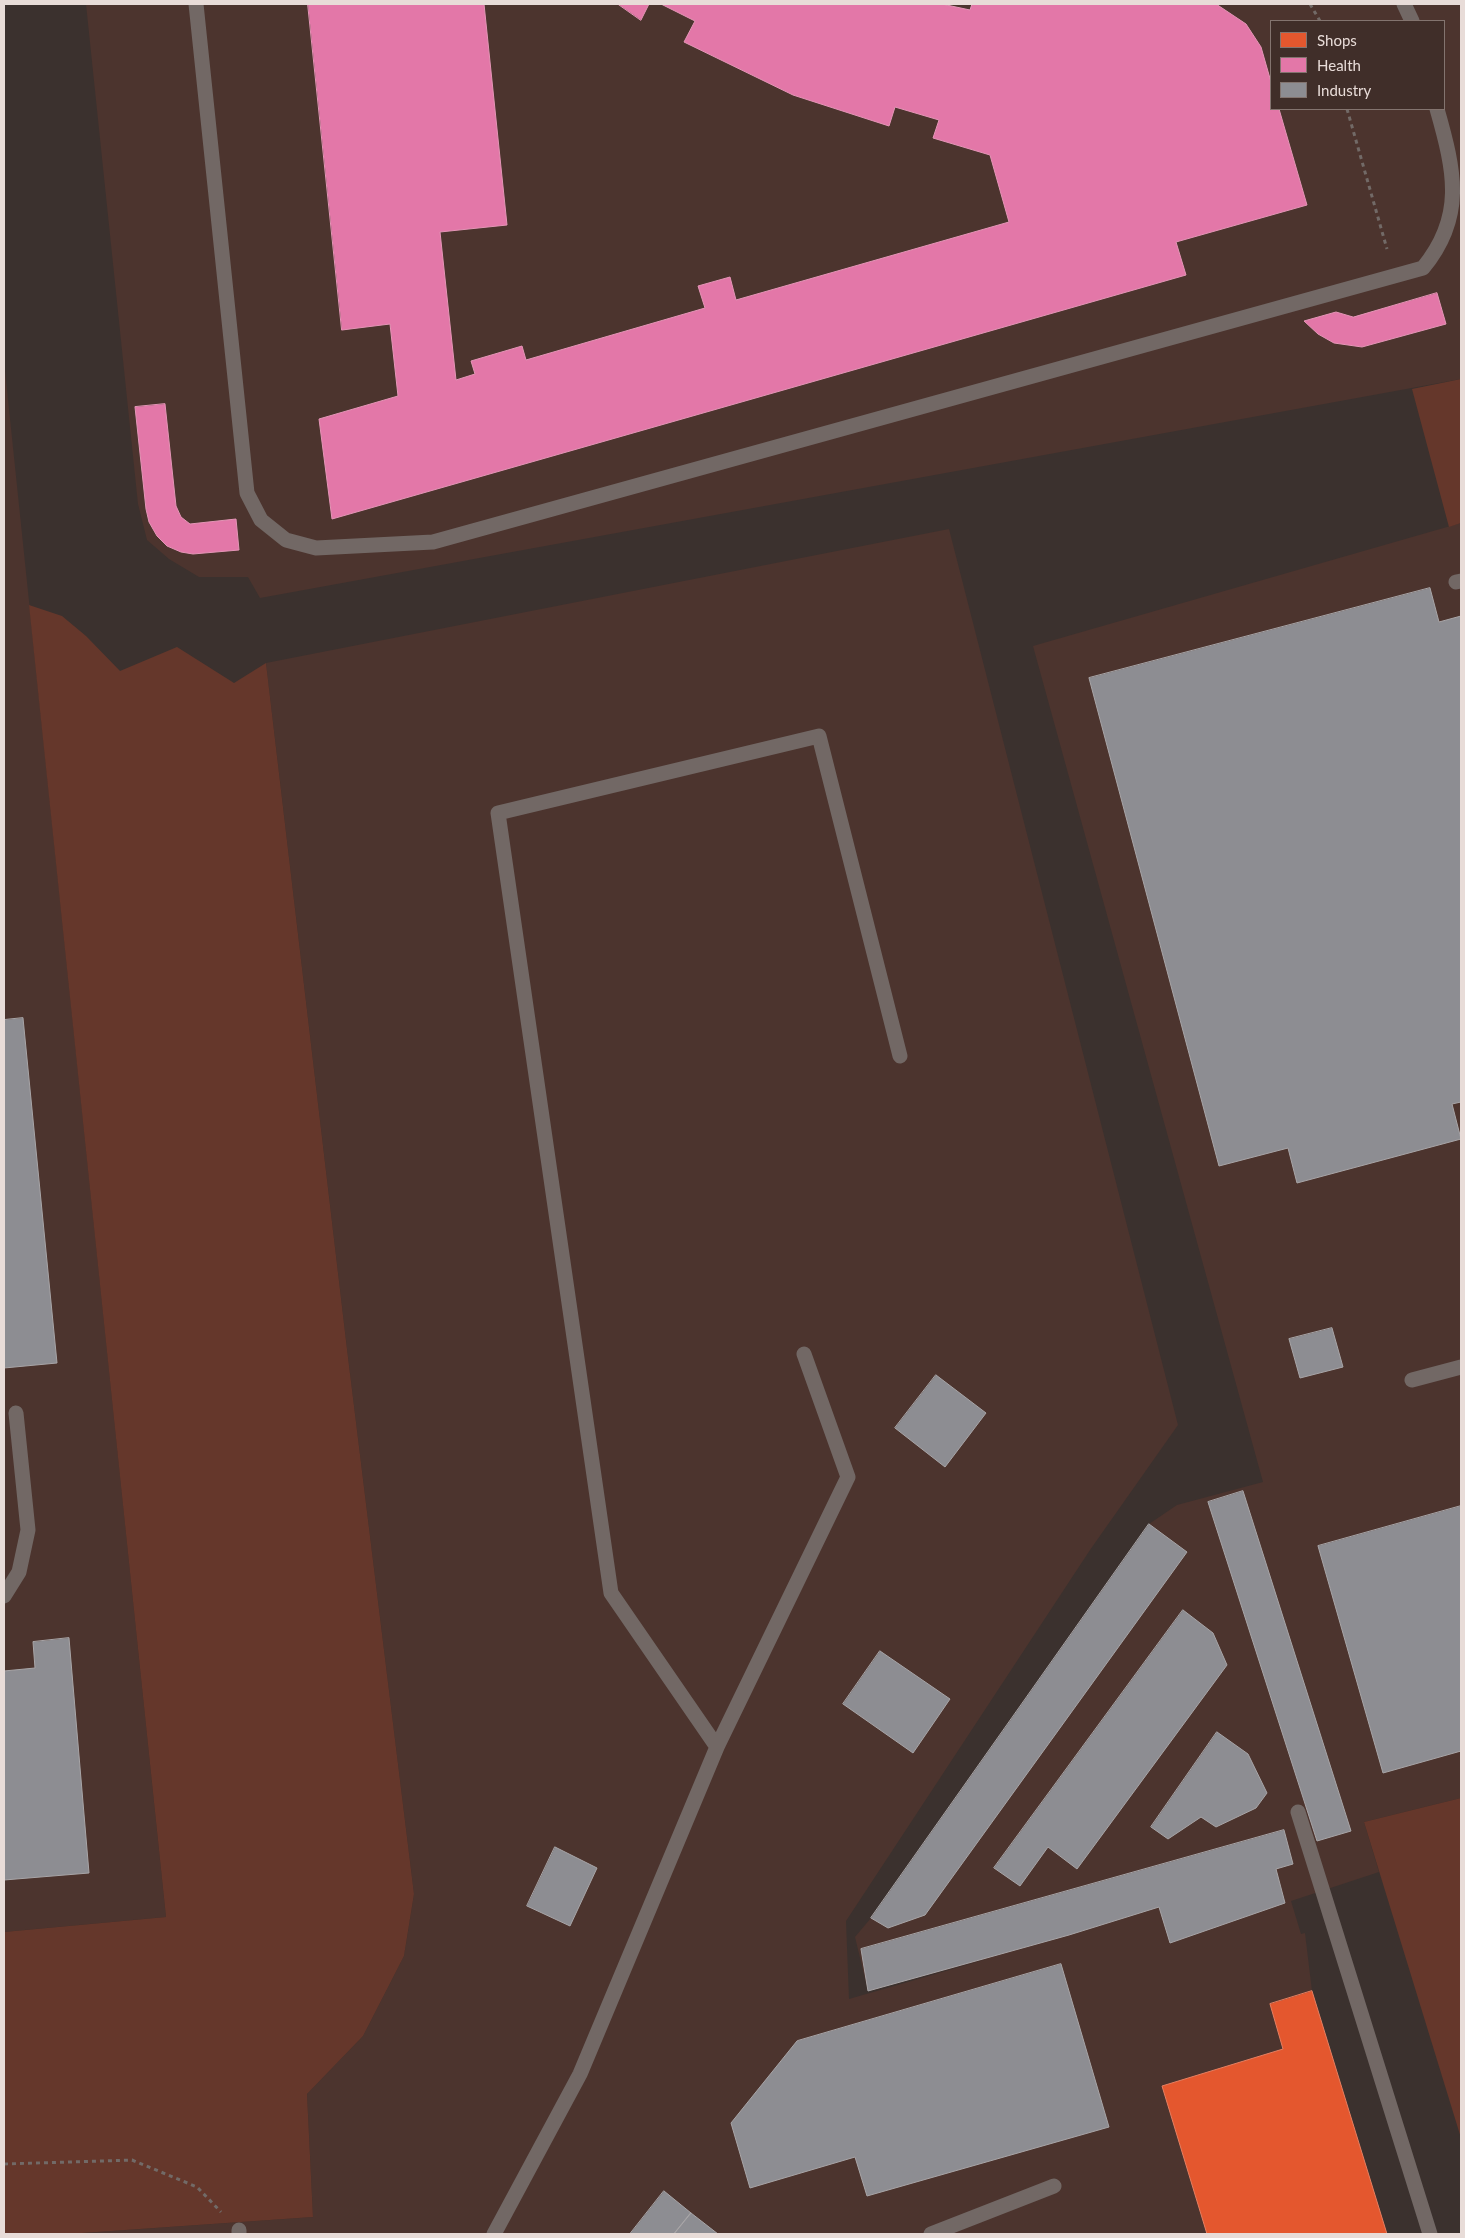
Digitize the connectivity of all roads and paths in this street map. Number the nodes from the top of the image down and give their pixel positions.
1 (196, 4) edge
2 (1310, 4) edge
3 (1404, 4) edge
4 (1319, 20) edge
5 (1412, 20) edge
6 (1347, 110) edge
7 (1437, 110) edge
8 (1395, 276) junction
9 (900, 1056) dead end
10 (804, 1354) dead end
11 (1461, 1366) edge
12 (1412, 1380) dead end
13 (16, 1413) dead end
14 (4, 1596) edge
15 (717, 1747) junction
16 (1298, 1812) dead end
17 (4, 2164) edge
18 (1054, 2186) dead end
19 (239, 2232) edge
20 (494, 2234) edge
21 (931, 2234) edge
22 (1430, 2234) edge

1 - 8 lane
2 - 4 path
3 - 5 lane
6 - 8 path
7 - 8 lane
9 - 15 lane
10 - 15 lane
11 - 12 lane
13 - 14 lane
15 - 20 lane
16 - 22 lane
17 - 19 path
18 - 21 lane

